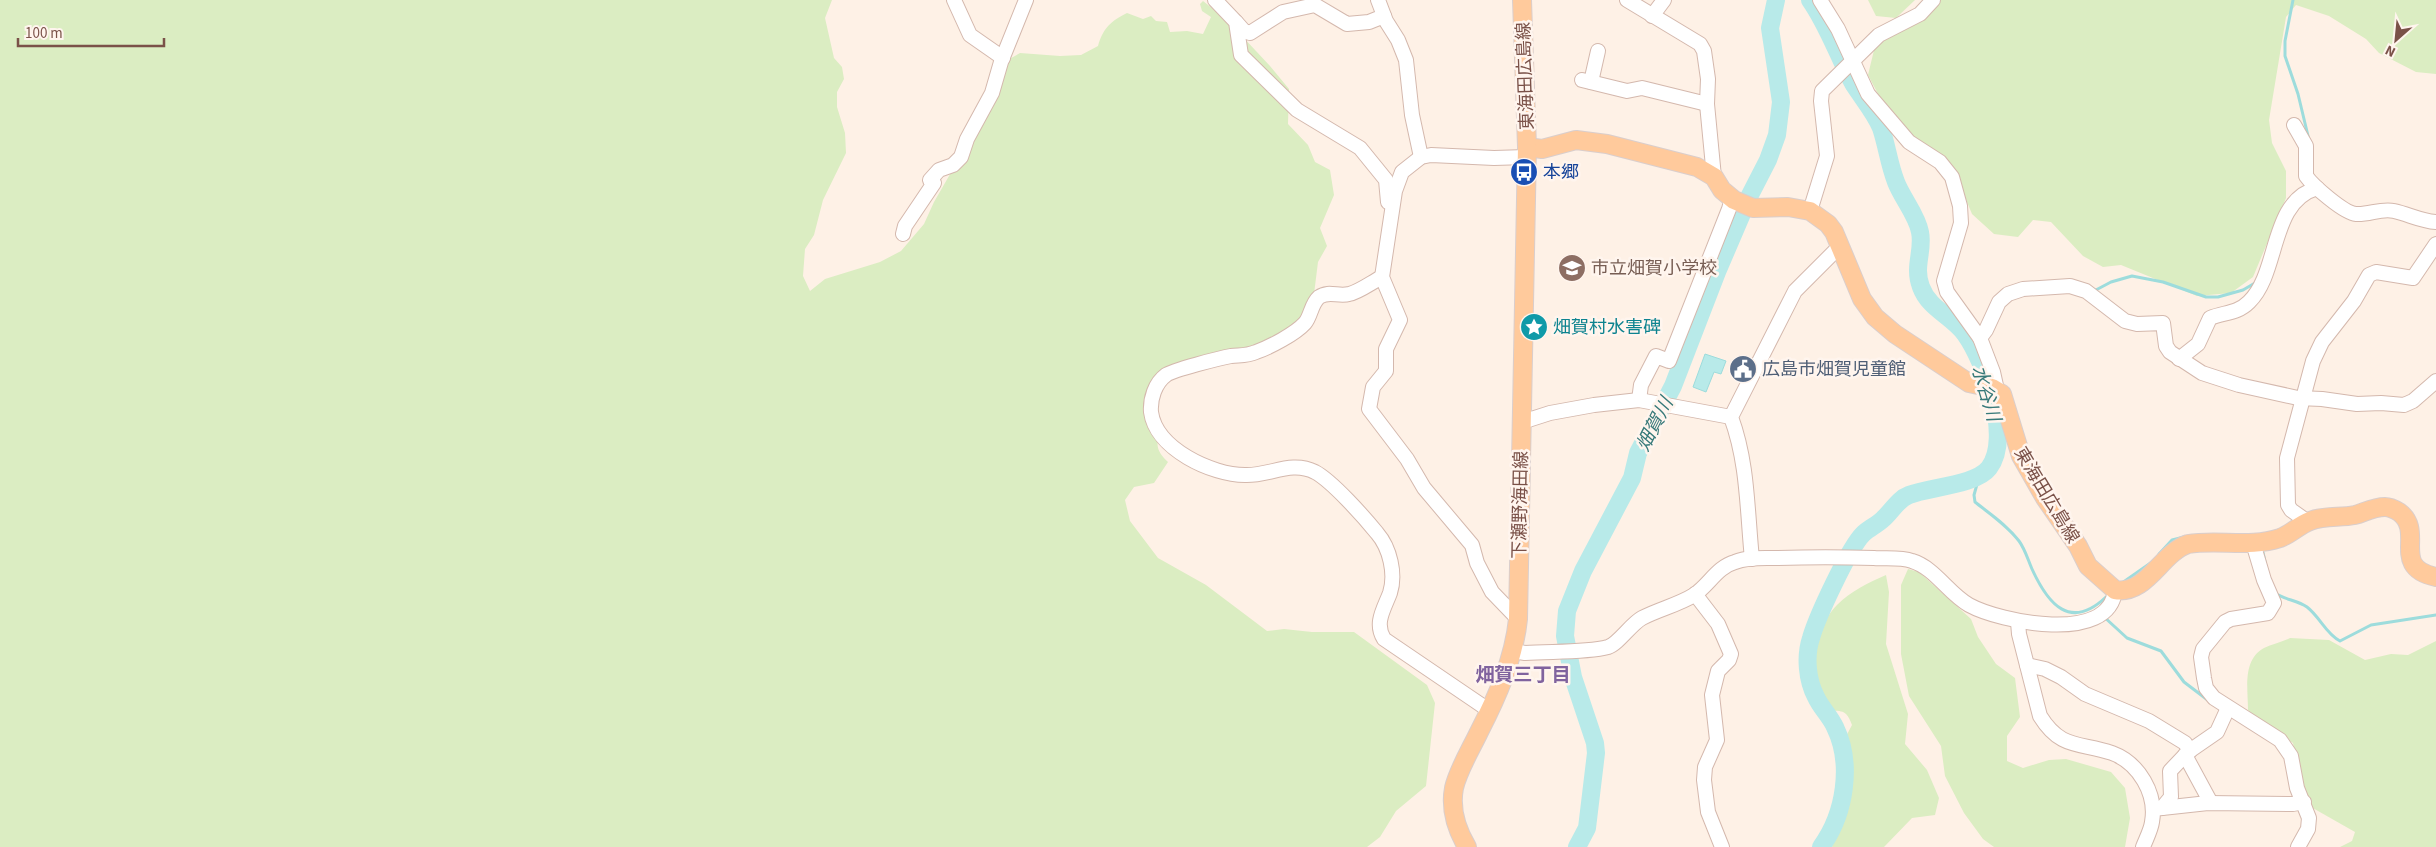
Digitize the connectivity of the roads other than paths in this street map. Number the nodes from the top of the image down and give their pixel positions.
1 (954, 0) edge
2 (1026, 0) edge
3 (1215, 0) edge
4 (1383, 0) edge
5 (1522, 0) edge
6 (1627, 0) edge
7 (1664, 0) edge
8 (1820, 0) edge
9 (1933, 0) edge
10 (1384, 16) junction
11 (1652, 16) junction
12 (1236, 22) junction
13 (1598, 51) dead end
14 (1002, 58) junction
15 (1846, 68) junction
16 (1707, 104) junction
17 (2294, 125) dead end
18 (1527, 152) junction
19 (1421, 157) junction
20 (1714, 177) junction
21 (2317, 188) junction
22 (1733, 199) junction
23 (1810, 211) junction
24 (2436, 222) edge
25 (903, 234) dead end
26 (1387, 235) junction
27 (2436, 244) edge
28 (1840, 246) junction
29 (1382, 277) junction
30 (1980, 338) junction
31 (2178, 359) junction
32 (2436, 381) edge
33 (1988, 388) junction
34 (2304, 398) junction
35 (1644, 401) junction
36 (1731, 417) junction
37 (1522, 422) junction
38 (2308, 522) junction
39 (2257, 542) junction
40 (1752, 558) junction
41 (2436, 577) edge
42 (2111, 587) junction
43 (1696, 594) junction
44 (1518, 619) junction
45 (2018, 622) junction
46 (1513, 650) junction
47 (2027, 665) junction
48 (2228, 708) junction
49 (1490, 711) junction
50 (2188, 753) junction
51 (2304, 802) junction
52 (2212, 803) junction
53 (2158, 808) junction
54 (1468, 847) edge
55 (1722, 847) edge
56 (2143, 847) edge
57 (2298, 847) edge

1 - 14 street
2 - 14 street
3 - 12 street
4 - 10 street
5 - 18 main road, 東海田広島線
6 - 11 street
7 - 11 street
8 - 15 street
9 - 15 street
10 - 12 street
10 - 19 street
11 - 16 street
12 - 26 street
13 - 16 street
14 - 25 street
15 - 23 street
15 - 30 street
16 - 20 street
17 - 21 street
18 - 19 street
18 - 20 main road, 東海田広島線
18 - 37 main road, 下瀬野海田線
19 - 26 street
20 - 22 main road, 東海田広島線
21 - 24 street
21 - 31 street
22 - 23 main road, 東海田広島線
22 - 35 street
23 - 28 main road, 東海田広島線
26 - 29 street
27 - 34 street
28 - 33 main road, 東海田広島線
28 - 36 street
29 - 44 street
29 - 49 street
30 - 31 street
30 - 33 street
31 - 34 street
32 - 34 street
33 - 42 main road, 東海田広島線
34 - 38 street
35 - 36 street
35 - 37 street
36 - 40 street
37 - 44 main road, 下瀬野海田線
38 - 39 main road
38 - 41 main road
39 - 42 main road
39 - 48 street
40 - 43 street
40 - 45 street
42 - 45 street
43 - 46 street
43 - 55 street
44 - 46 main road, 下瀬野海田線
45 - 47 street
46 - 49 main road, 下瀬野海田線
47 - 50 street
47 - 53 street
48 - 50 street
48 - 51 street
49 - 54 main road, 下瀬野海田線
50 - 52 street
50 - 53 street
51 - 52 street
51 - 57 street
52 - 53 street
53 - 56 street

